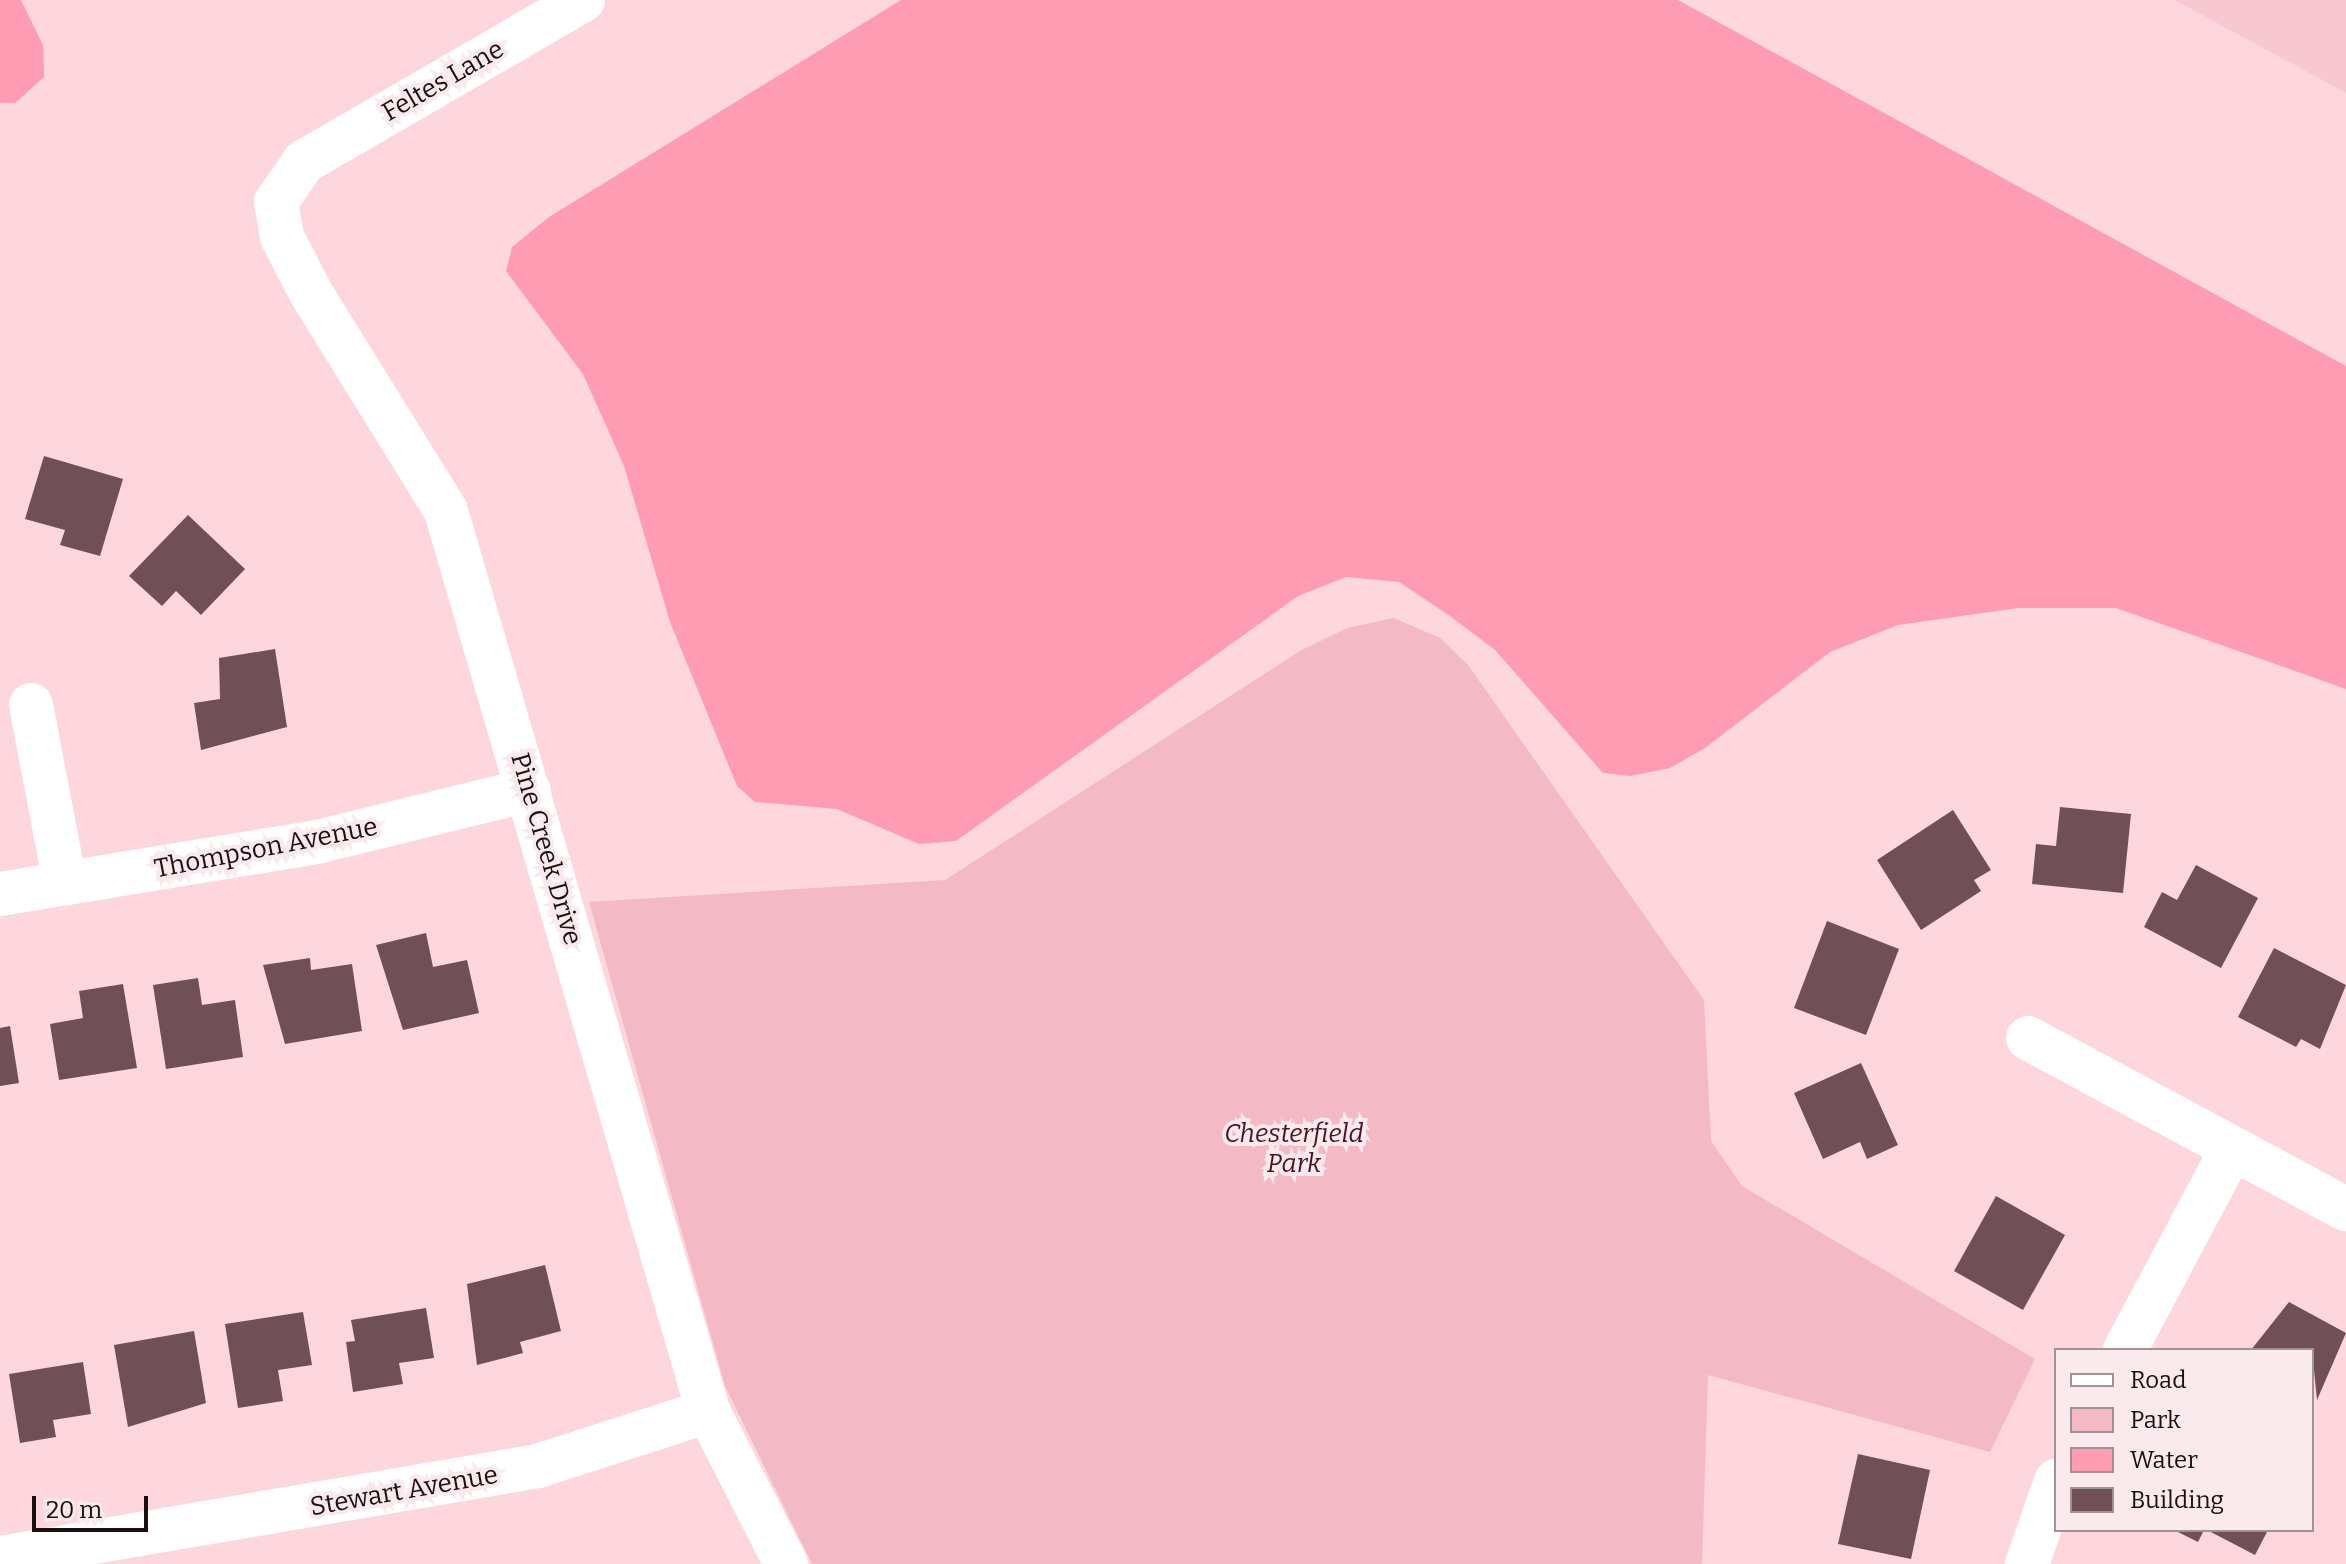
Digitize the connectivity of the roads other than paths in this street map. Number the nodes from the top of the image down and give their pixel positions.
1 (583, 0) edge
2 (304, 162) joint
3 (31, 705) dead end
4 (529, 790) junction
5 (65, 884) junction
6 (0, 894) edge
7 (2028, 1038) dead end
8 (2232, 1149) junction
9 (2346, 1209) edge
10 (2126, 1348) edge
11 (708, 1411) junction
12 (2054, 1487) edge
13 (0, 1558) edge
14 (786, 1564) edge
15 (2027, 1564) edge

1 - 2 street, Feltes Lane
2 - 4 street, Pine Creek Drive
3 - 5 street
4 - 5 street, Thompson Avenue
4 - 11 street, Pine Creek Drive
5 - 6 street, Thompson Avenue
7 - 8 street
8 - 9 street
8 - 10 street
11 - 13 street, Stewart Avenue
11 - 14 street, Pine Creek Drive
12 - 15 street

